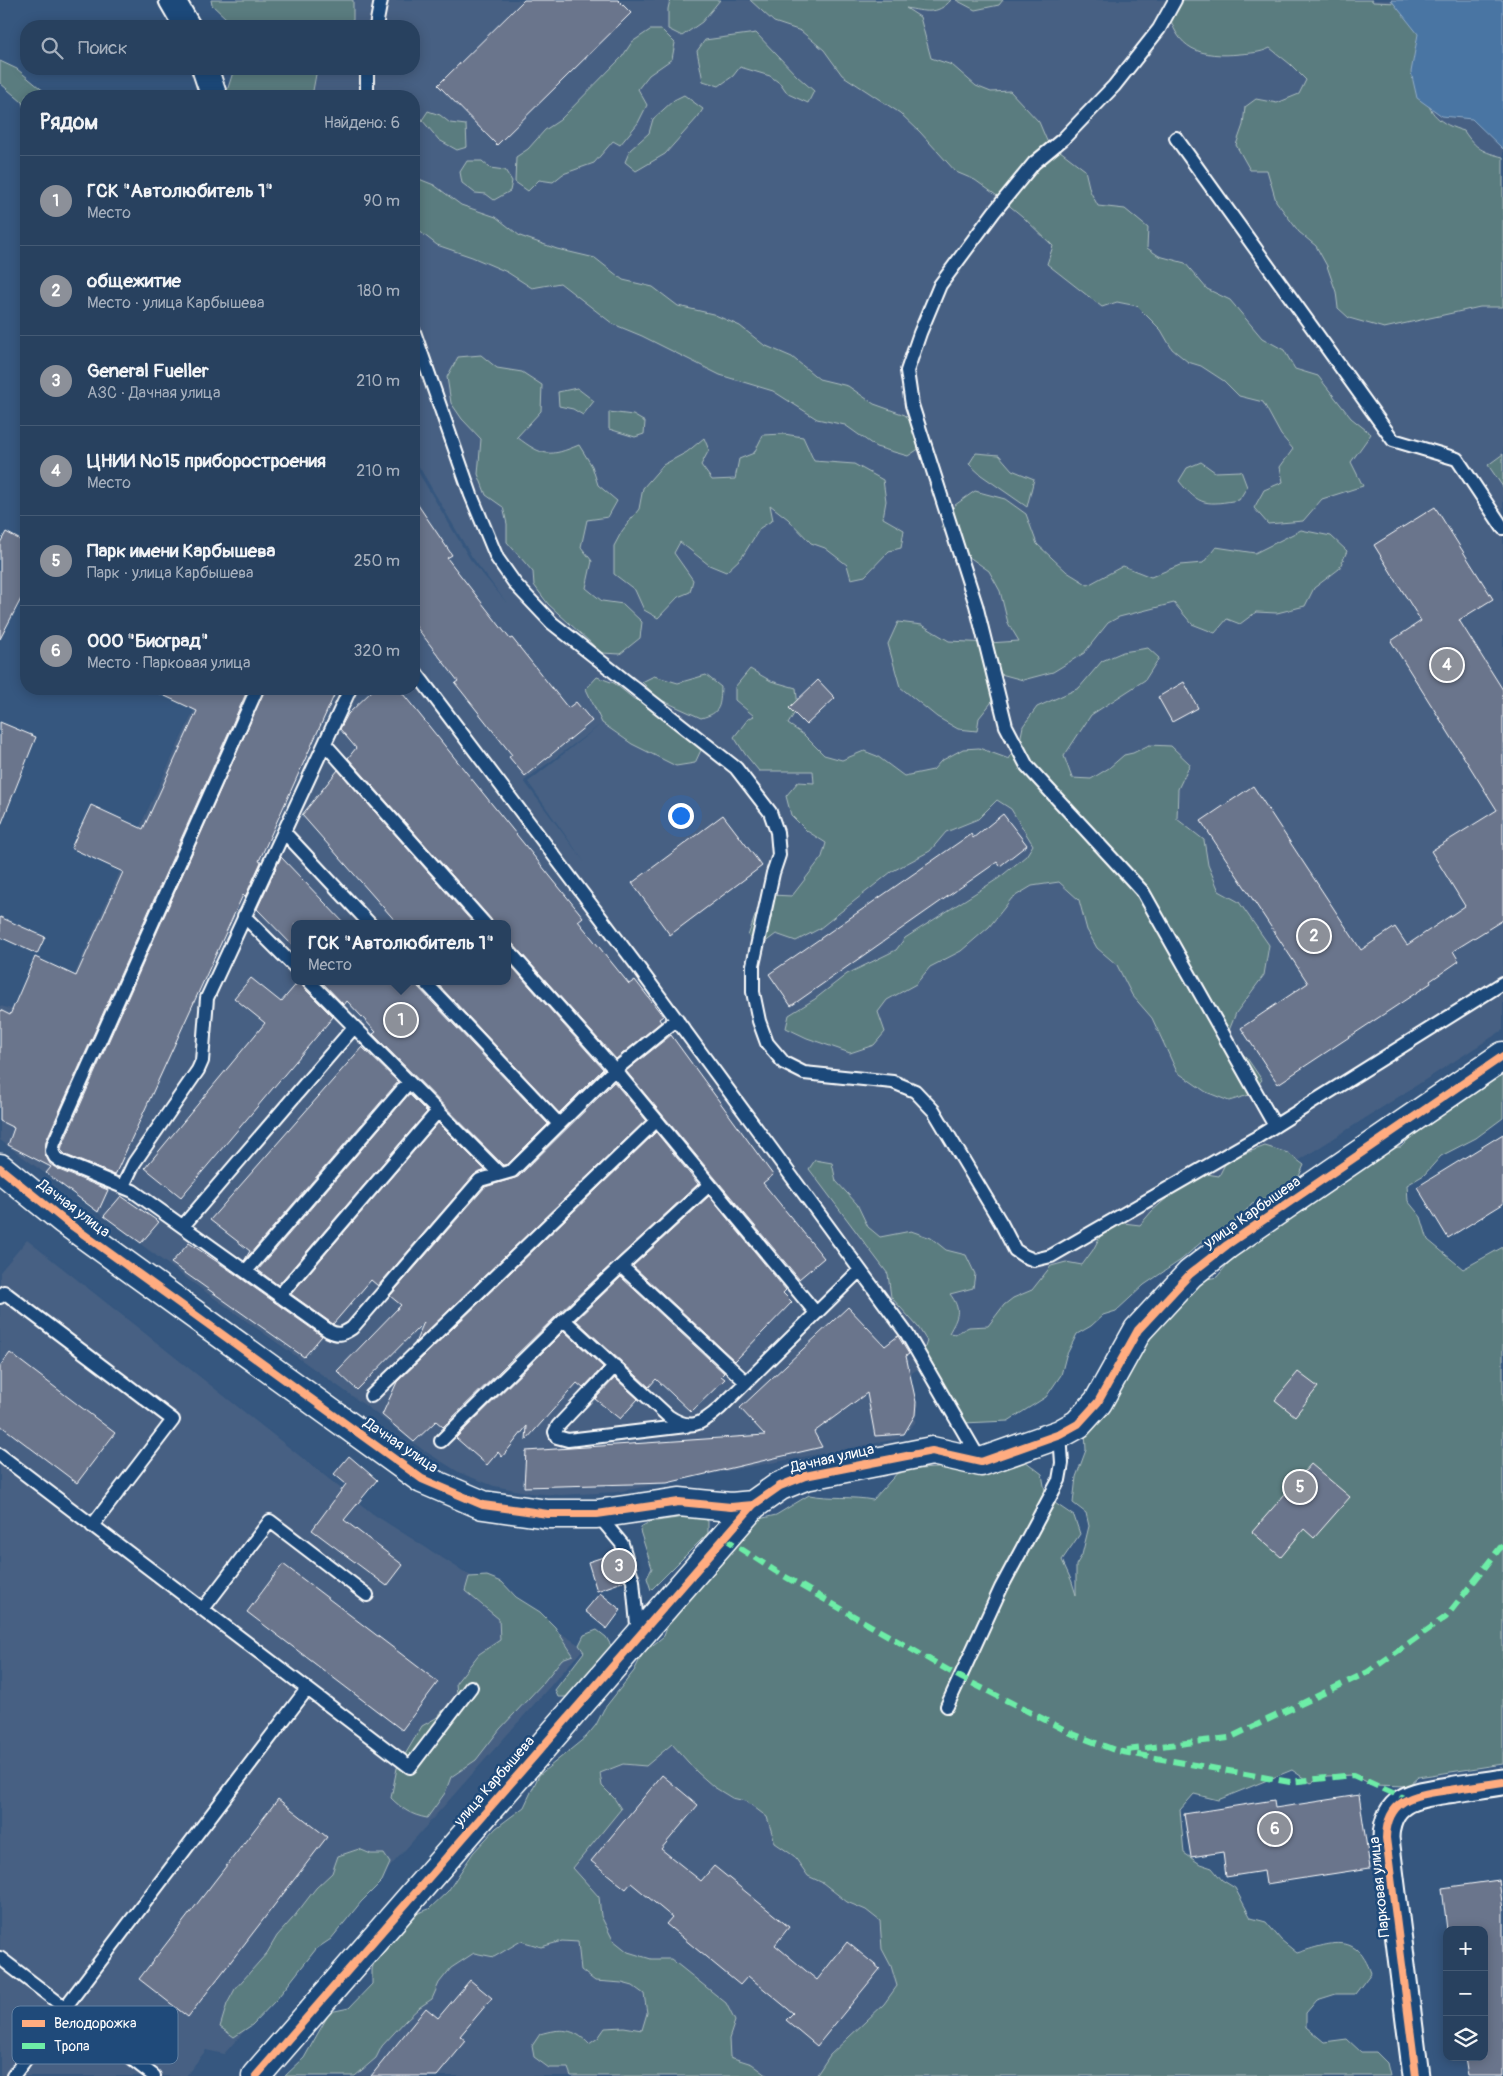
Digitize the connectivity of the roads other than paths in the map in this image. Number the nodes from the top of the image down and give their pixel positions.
1 (172, 0) edge
2 (381, 0) edge
3 (1175, 0) edge
4 (184, 20) edge
5 (377, 20) edge
6 (206, 75) edge
7 (367, 75) edge
8 (212, 90) edge
9 (367, 90) edge
10 (1176, 138) dead end
11 (420, 349) edge
12 (1503, 528) edge
13 (420, 678) edge
14 (254, 695) edge
15 (347, 695) edge
16 (326, 744) junction
17 (284, 832) junction
18 (244, 916) junction
19 (366, 920) edge
20 (481, 920) edge
21 (511, 953) edge
22 (291, 963) edge
23 (1503, 983) edge
24 (313, 985) edge
25 (428, 985) edge
26 (677, 1019) junction
27 (354, 1027) junction
28 (1503, 1056) edge
29 (615, 1070) junction
30 (409, 1082) junction
31 (438, 1111) junction
32 (656, 1121) junction
33 (559, 1124) junction
34 (1276, 1126) junction
35 (0, 1168) edge
36 (500, 1174) junction
37 (708, 1185) junction
38 (123, 1186) junction
39 (183, 1226) junction
40 (621, 1266) junction
41 (860, 1270) junction
42 (246, 1271) junction
43 (279, 1296) junction
44 (0, 1297) edge
45 (816, 1314) junction
46 (564, 1320) junction
47 (615, 1366) junction
48 (746, 1382) junction
49 (371, 1396) dead end
50 (695, 1425) junction
51 (1060, 1434) junction
52 (440, 1441) dead end
53 (0, 1455) edge
54 (981, 1462) junction
55 (753, 1505) junction
56 (597, 1514) junction
57 (92, 1526) junction
58 (367, 1595) dead end
59 (203, 1609) junction
60 (638, 1637) junction
61 (471, 1687) dead end
62 (307, 1689) junction
63 (947, 1706) dead end
64 (1503, 1782) edge
65 (0, 1958) edge
66 (62, 2006) edge
67 (67, 2006) edge
68 (22, 2064) edge
69 (138, 2064) edge
70 (13, 2076) edge
71 (154, 2076) edge
72 (256, 2076) edge
73 (1416, 2076) edge

1 - 4 street
2 - 5 lane
3 - 34 lane
6 - 8 street
7 - 9 lane
10 - 12 lane
11 - 34 lane
13 - 26 lane
14 - 38 lane
15 - 16 lane
16 - 17 lane
16 - 20 lane
17 - 18 lane
17 - 19 lane
18 - 22 lane
18 - 38 lane
21 - 29 lane
23 - 34 lane
24 - 27 lane
25 - 33 lane
26 - 29 lane
26 - 41 lane
27 - 30 lane
27 - 39 lane
28 - 51 street, улица Карбышева
29 - 32 lane
29 - 33 lane
30 - 31 lane
30 - 42 lane
31 - 36 lane
31 - 43 lane
32 - 37 lane
32 - 49 lane
33 - 36 lane
35 - 56 street, Дачная улица
36 - 43 lane
37 - 40 lane
37 - 45 lane
38 - 39 lane
39 - 42 lane
40 - 46 lane
40 - 48 lane
41 - 45 lane
41 - 54 lane
42 - 43 lane
44 - 57 lane
45 - 48 lane
46 - 47 lane
46 - 52 lane
47 - 50 lane
47 - 50 lane
48 - 50 lane
51 - 54 street
51 - 63 lane
53 - 57 lane
54 - 55 street, Дачная улица
55 - 56 street, Дачная улица
55 - 60 street, улица Карбышева
56 - 60 lane
57 - 59 lane
58 - 59 lane
59 - 62 lane
60 - 72 street, улица Карбышева
61 - 62 lane
62 - 67 lane
64 - 73 street, Парковая улица
65 - 66 lane
68 - 70 lane
69 - 71 lane

